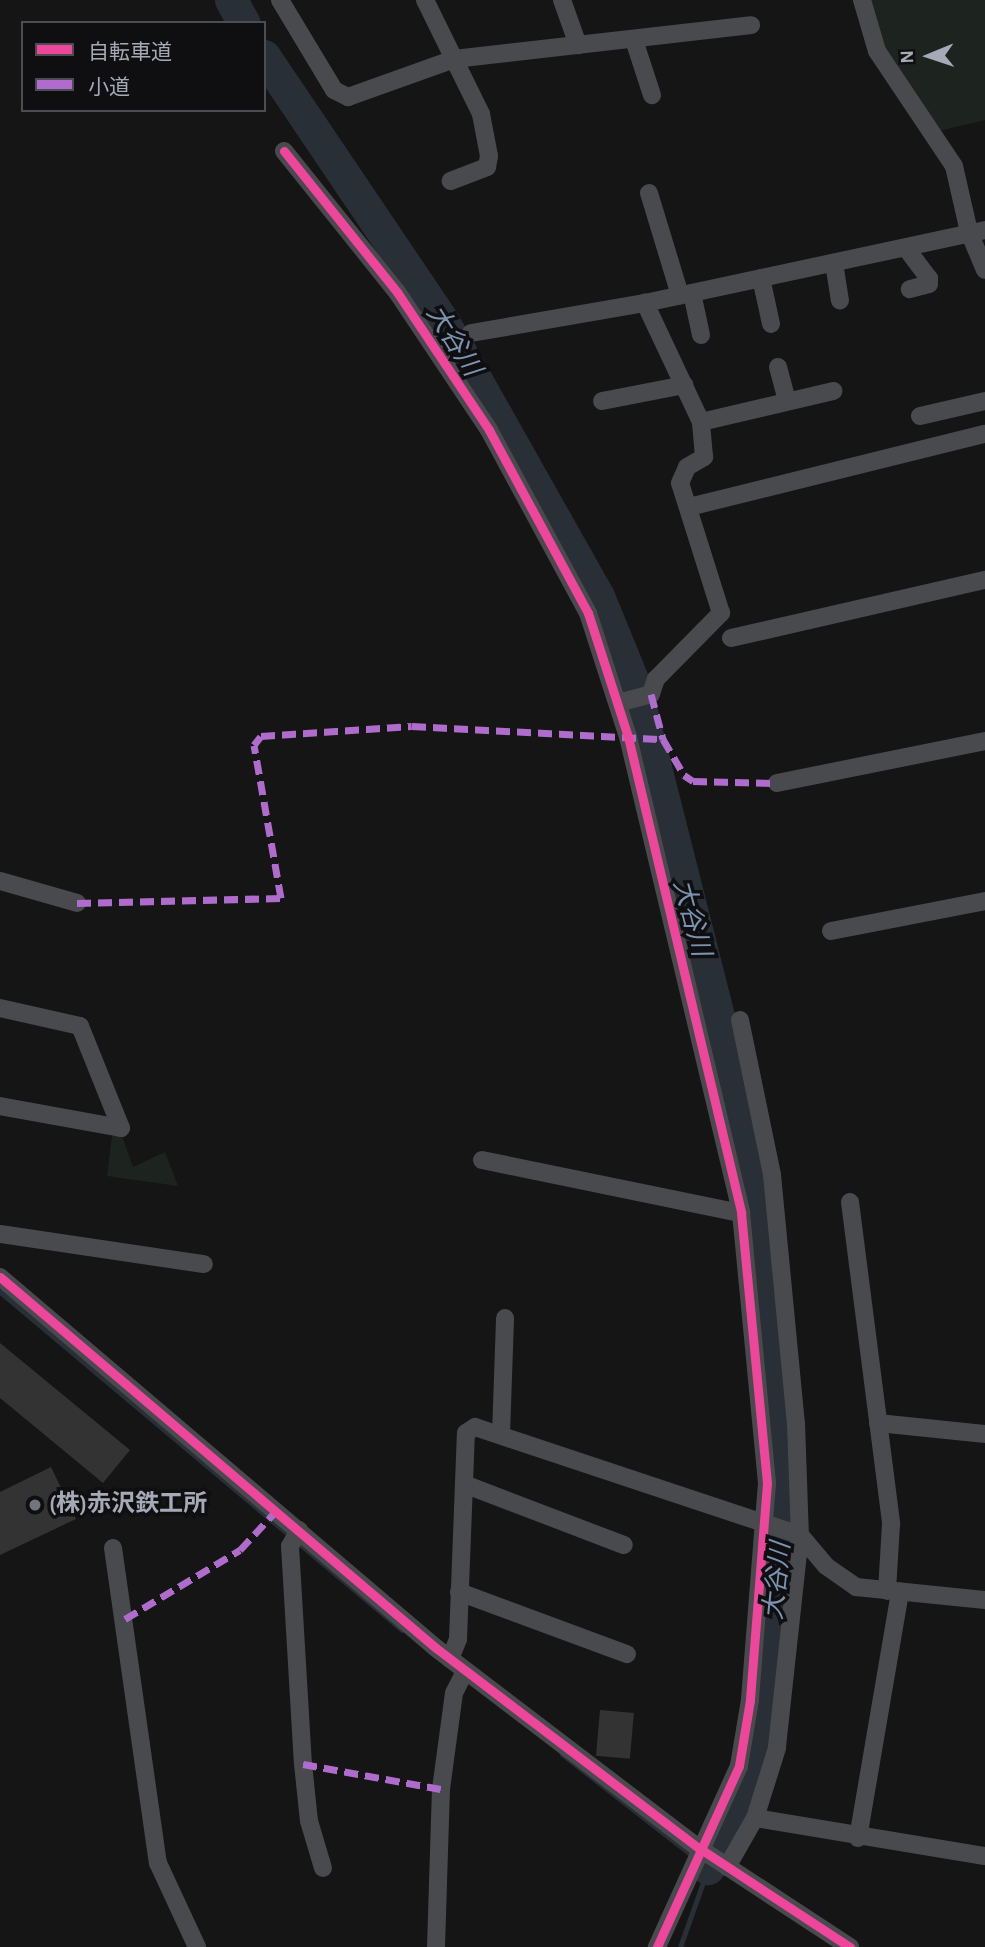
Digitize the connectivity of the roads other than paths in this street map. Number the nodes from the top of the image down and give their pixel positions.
1 (280, 0) edge
2 (425, 0) edge
3 (562, 0) edge
4 (862, 0) edge
5 (751, 25) dead end
6 (634, 40) junction
7 (578, 45) junction
8 (454, 59) junction
9 (652, 95) dead end
10 (284, 151) dead end
11 (451, 181) dead end
12 (649, 193) dead end
13 (977, 231) edge
14 (906, 248) junction
15 (834, 263) junction
16 (985, 270) edge
17 (761, 278) junction
18 (910, 289) dead end
19 (686, 294) junction
20 (840, 301) dead end
21 (645, 303) junction
22 (771, 324) dead end
23 (471, 333) dead end
24 (701, 335) dead end
25 (778, 367) dead end
26 (684, 384) junction
27 (833, 391) dead end
28 (602, 401) dead end
29 (788, 401) junction
30 (985, 401) edge
31 (920, 416) dead end
32 (701, 422) junction
33 (985, 434) edge
34 (689, 507) junction
35 (985, 580) edge
36 (731, 638) dead end
37 (618, 703) junction
38 (985, 741) edge
39 (777, 783) dead end
40 (0, 881) edge
41 (985, 901) edge
42 (77, 902) dead end
43 (831, 931) dead end
44 (0, 1008) edge
45 (740, 1020) dead end
46 (0, 1106) edge
47 (482, 1160) dead end
48 (850, 1202) dead end
49 (741, 1213) junction
50 (0, 1234) edge
51 (204, 1264) dead end
52 (0, 1277) edge
53 (505, 1318) dead end
54 (878, 1423) junction
55 (501, 1434) junction
56 (985, 1434) edge
57 (464, 1484) junction
58 (765, 1528) junction
59 (800, 1535) junction
60 (295, 1537) junction
61 (624, 1545) dead end
62 (113, 1548) dead end
63 (893, 1591) junction
64 (459, 1592) junction
65 (985, 1600) edge
66 (627, 1654) dead end
67 (450, 1659) junction
68 (461, 1677) junction
69 (755, 1818) junction
70 (858, 1838) junction
71 (699, 1848) junction
72 (985, 1856) edge
73 (727, 1867) junction
74 (323, 1868) dead end
75 (197, 1947) edge
76 (436, 1947) edge
77 (657, 1947) edge
78 (849, 1947) edge

1 - 8 street
2 - 8 street
3 - 7 street
4 - 13 street
5 - 6 street
6 - 7 street
6 - 9 street
7 - 8 street
8 - 11 street
10 - 37 street
12 - 19 street
13 - 14 street
13 - 16 street
14 - 15 street
14 - 18 street
15 - 17 street
15 - 20 street
17 - 19 street
17 - 22 street
19 - 21 street
19 - 24 street
21 - 23 street
21 - 26 street
25 - 29 street
26 - 28 street
26 - 32 street
27 - 29 street
29 - 32 street
30 - 31 street
32 - 34 street
33 - 34 street
34 - 37 street
35 - 36 street
37 - 49 street
38 - 39 street
40 - 42 street
41 - 43 street
44 - 46 street
45 - 59 street
47 - 49 street
48 - 54 street
49 - 58 street
50 - 51 street
52 - 60 street
53 - 55 street
54 - 56 street
54 - 63 street
55 - 57 street
55 - 58 street
57 - 61 street
57 - 64 street
58 - 59 street
58 - 71 street
59 - 63 street
59 - 69 street
60 - 67 street
60 - 74 street
62 - 75 street
63 - 65 street
63 - 70 street
64 - 66 street
64 - 67 street
67 - 68 street
68 - 71 street
68 - 76 street
69 - 70 street
69 - 73 street
70 - 72 street
71 - 73 street
71 - 77 street
73 - 78 street

